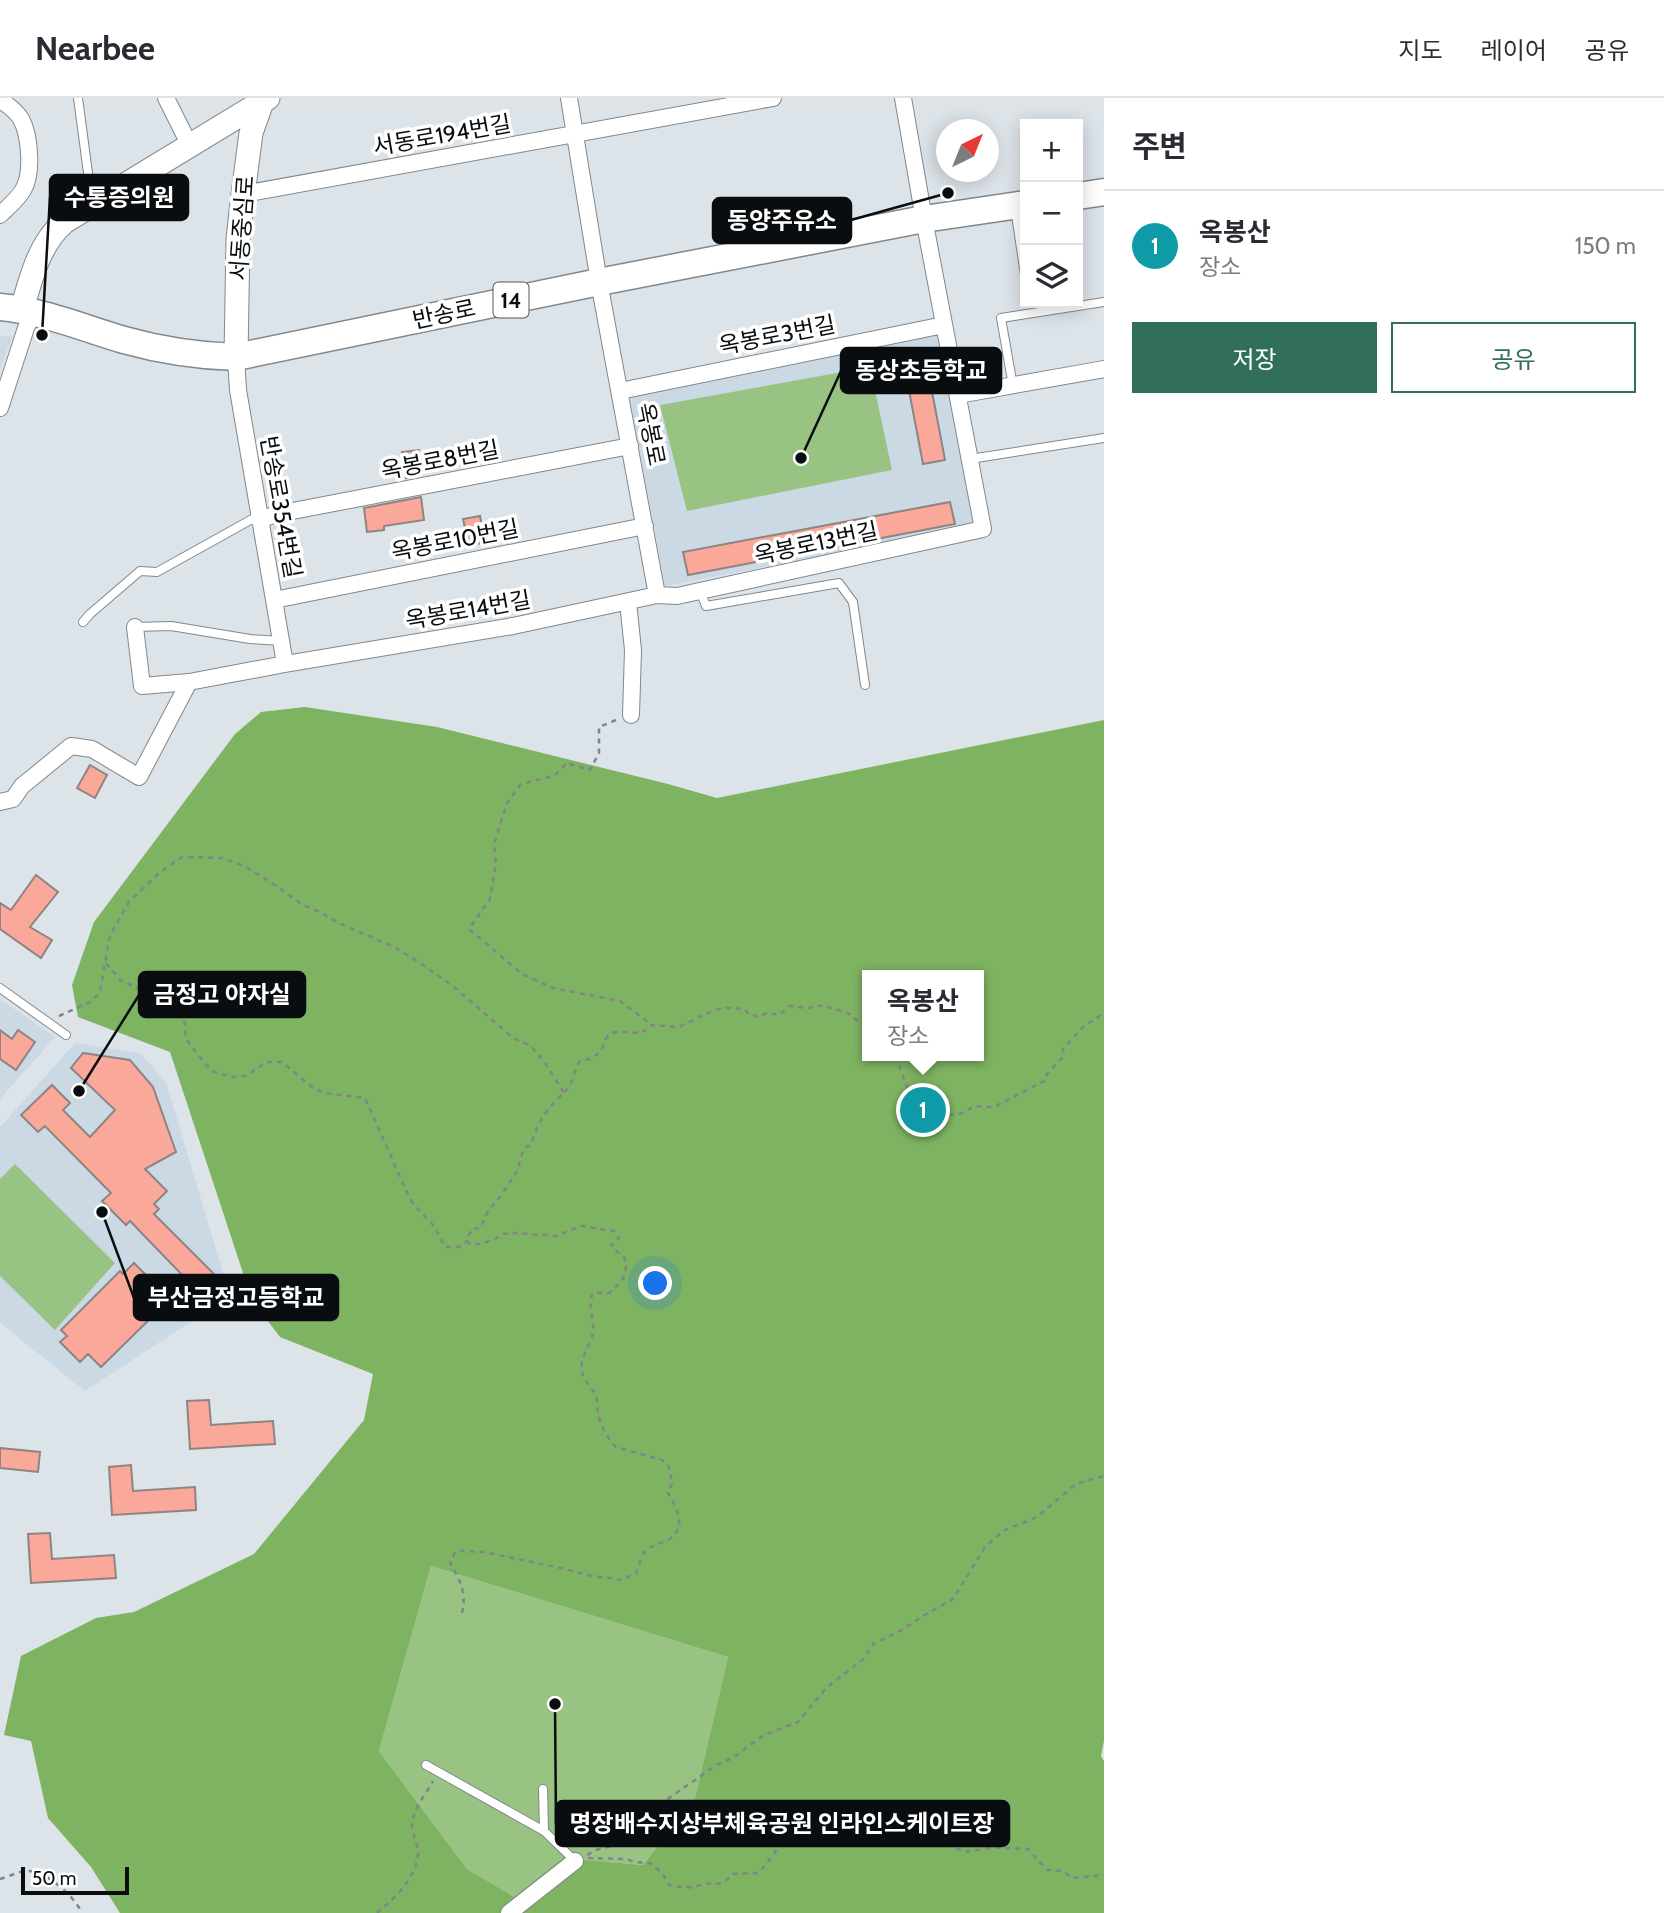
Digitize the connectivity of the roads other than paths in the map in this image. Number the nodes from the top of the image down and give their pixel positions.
1 (78, 98) edge
2 (166, 98) edge
3 (569, 98) edge
4 (772, 98) edge
5 (903, 98) edge
6 (0, 100) edge
7 (255, 104) edge
8 (687, 106) edge
9 (575, 134) junction
10 (190, 146) junction
11 (1104, 192) edge
12 (243, 194) junction
13 (1083, 195) edge
14 (95, 202) junction
15 (1020, 204) edge
16 (0, 215) edge
17 (924, 219) junction
18 (599, 282) junction
19 (1104, 302) edge
20 (1030, 308) edge
21 (19, 310) edge
22 (1031, 313) junction
23 (944, 325) junction
24 (236, 357) junction
25 (1104, 369) edge
26 (1013, 386) junction
27 (620, 391) junction
28 (958, 395) junction
29 (0, 408) edge
30 (1104, 438) edge
31 (630, 446) junction
32 (970, 459) junction
33 (259, 520) junction
34 (645, 526) junction
35 (700, 592) junction
36 (657, 595) junction
37 (274, 600) junction
38 (628, 602) junction
39 (83, 622) dead end
40 (135, 627) joint
41 (281, 640) junction
42 (285, 664) junction
43 (188, 682) junction
44 (865, 685) dead end
45 (631, 715) road end
46 (0, 802) edge
47 (0, 989) edge
48 (66, 1035) dead end
49 (426, 1765) dead end
50 (542, 1789) dead end
51 (544, 1831) junction
52 (575, 1861) joint
53 (509, 1913) edge

1 - 14 lane
2 - 10 street
3 - 9 street, 옥봉로
4 - 8 street, 서동로194번길
5 - 17 street
6 - 16 street
7 - 10 main road, 서동중심로
7 - 12 main road, 서동중심로
8 - 9 street, 서동로194번길
9 - 12 street, 서동로194번길
9 - 18 street, 옥봉로
10 - 14 main road, 서동중심로
11 - 13 main road
12 - 24 main road, 서동중심로
14 - 21 main road, 서동중심로
15 - 17 main road, 반송로 / 14
17 - 18 main road, 반송로 / 14
17 - 23 street
18 - 24 main road, 반송로 / 14
18 - 27 street, 옥봉로
19 - 22 lane
20 - 22 lane
21 - 24 main road, 반송로 / 14
21 - 29 street
22 - 26 lane
23 - 27 street, 옥봉로3번길
23 - 28 street
24 - 33 street, 반송로354번길
25 - 26 street
26 - 28 street
27 - 31 street, 옥봉로
28 - 32 street
30 - 32 lane
31 - 33 street, 옥봉로8번길
31 - 34 street, 옥봉로
32 - 35 street, 옥봉로13번길
33 - 37 street, 반송로354번길
33 - 39 lane
34 - 36 street, 옥봉로
34 - 37 street, 옥봉로10번길
35 - 36 street, 옥봉로13번길
35 - 44 lane
36 - 38 street, 옥봉로14번길
37 - 41 street, 반송로354번길
38 - 42 street, 옥봉로14번길
38 - 45 street
40 - 41 lane
40 - 43 street, 옥봉로14번길
41 - 42 street, 반송로354번길
42 - 43 street, 옥봉로14번길
43 - 46 street
47 - 48 lane
49 - 51 lane
50 - 51 lane
51 - 52 lane
52 - 53 street

